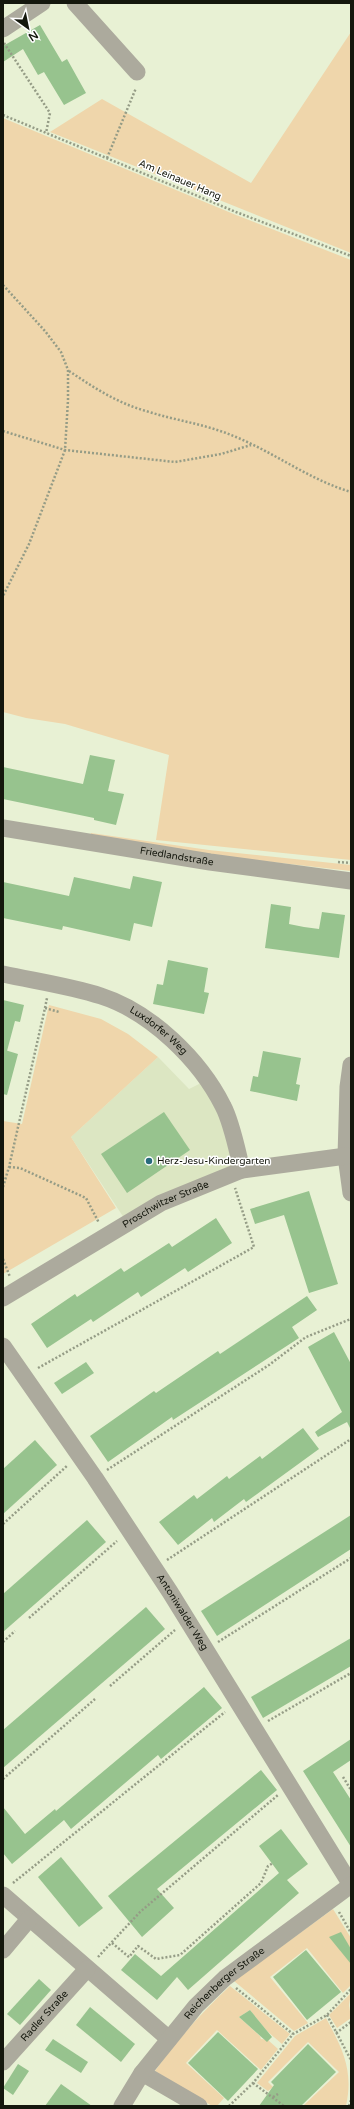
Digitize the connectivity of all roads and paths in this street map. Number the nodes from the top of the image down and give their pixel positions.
1 (42, 3) edge
2 (75, 3) edge
3 (3, 29) edge
4 (3, 41) edge
5 (137, 72) joint
6 (3, 115) edge
7 (46, 133) junction
8 (106, 158) junction
9 (351, 256) edge
10 (3, 285) edge
11 (68, 370) junction
12 (3, 431) edge
13 (252, 445) junction
14 (65, 450) junction
15 (351, 492) edge
16 (3, 596) edge
17 (3, 828) edge
18 (351, 881) edge
19 (3, 974) edge
20 (59, 1012) dead end
21 (351, 1065) edge
22 (350, 1087) edge
23 (346, 1156) junction
24 (9, 1167) junction
25 (236, 1171) junction
26 (3, 1187) edge
27 (351, 1193) edge
28 (106, 1236) junction
29 (3, 1298) edge
30 (351, 1319) edge
31 (3, 1346) edge
32 (24, 1377) junction
33 (351, 1438) edge
34 (79, 1455) junction
35 (95, 1478) junction
36 (3, 1524) edge
37 (129, 1531) junction
38 (351, 1558) edge
39 (154, 1569) junction
40 (29, 1618) dead end
41 (186, 1620) junction
42 (15, 1631) dead end
43 (3, 1642) edge
44 (205, 1650) junction
45 (351, 1673) edge
46 (110, 1686) dead end
47 (95, 1699) dead end
48 (212, 1722) dead end
49 (255, 1728) junction
50 (343, 1777) dead end
51 (3, 1779) edge
52 (290, 1785) junction
53 (351, 1790) edge
54 (273, 1863) dead end
55 (351, 1885) edge
56 (6, 1891) edge
57 (331, 1899) junction
58 (29, 1919) junction
59 (351, 1933) edge
60 (112, 1943) junction
61 (3, 1950) edge
62 (87, 1969) junction
63 (225, 1978) junction
64 (351, 1989) edge
65 (327, 2015) junction
66 (351, 2022) edge
67 (336, 2033) junction
68 (293, 2034) junction
69 (169, 2039) junction
70 (351, 2060) edge
71 (3, 2062) edge
72 (142, 2073) junction
73 (253, 2083) junction
74 (278, 2094) dead end
75 (273, 2098) junction
76 (351, 2100) edge
77 (122, 2106) edge
78 (199, 2106) edge
79 (229, 2106) edge
80 (284, 2106) edge
81 (349, 2106) edge

1 - 3 street
2 - 5 street
4 - 7 path
5 - 8 path
6 - 7 path, Am Leinauer Hang
7 - 8 path, Am Leinauer Hang
8 - 9 path, Am Leinauer Hang
10 - 11 path
11 - 13 path
11 - 14 path
12 - 14 path
13 - 14 path
13 - 15 path
14 - 16 path
17 - 18 street, Friedlandstraße
19 - 25 street, Luxdorfer Weg
20 - 24 path
21 - 22 street
22 - 23 street
23 - 25 street, Proschwitzer Straße
23 - 27 street
24 - 26 path
24 - 28 path
25 - 28 street, Proschwitzer Straße
25 - 32 path
28 - 29 street, Proschwitzer Straße
30 - 35 path
31 - 32 street, Antoniwalder Weg
32 - 34 street, Antoniwalder Weg
33 - 39 path
34 - 35 street, Antoniwalder Weg
34 - 36 path
35 - 37 street, Antoniwalder Weg
37 - 39 street, Antoniwalder Weg
37 - 40 path
38 - 44 path
39 - 41 street, Antoniwalder Weg
41 - 44 street, Antoniwalder Weg
41 - 46 path
42 - 43 path
44 - 49 street, Antoniwalder Weg
45 - 49 path
47 - 51 path
48 - 56 path
49 - 52 street, Antoniwalder Weg
50 - 53 path
52 - 55 street, Antoniwalder Weg
52 - 60 path
54 - 60 path
55 - 57 street, Reichenberger Straße
56 - 58 street
57 - 59 path
57 - 63 street, Reichenberger Straße
58 - 61 street
58 - 62 street
60 - 62 path
62 - 69 street
62 - 71 street, Radler Straße
63 - 68 path
63 - 69 street, Reichenberger Straße
64 - 65 path
65 - 67 path
65 - 68 path
66 - 67 path
67 - 70 path
68 - 73 path
69 - 72 street, Reichenberger Straße
72 - 77 street, Reichenberger Straße
72 - 78 street
73 - 75 path
73 - 79 path
74 - 75 path
75 - 80 path
76 - 81 path

